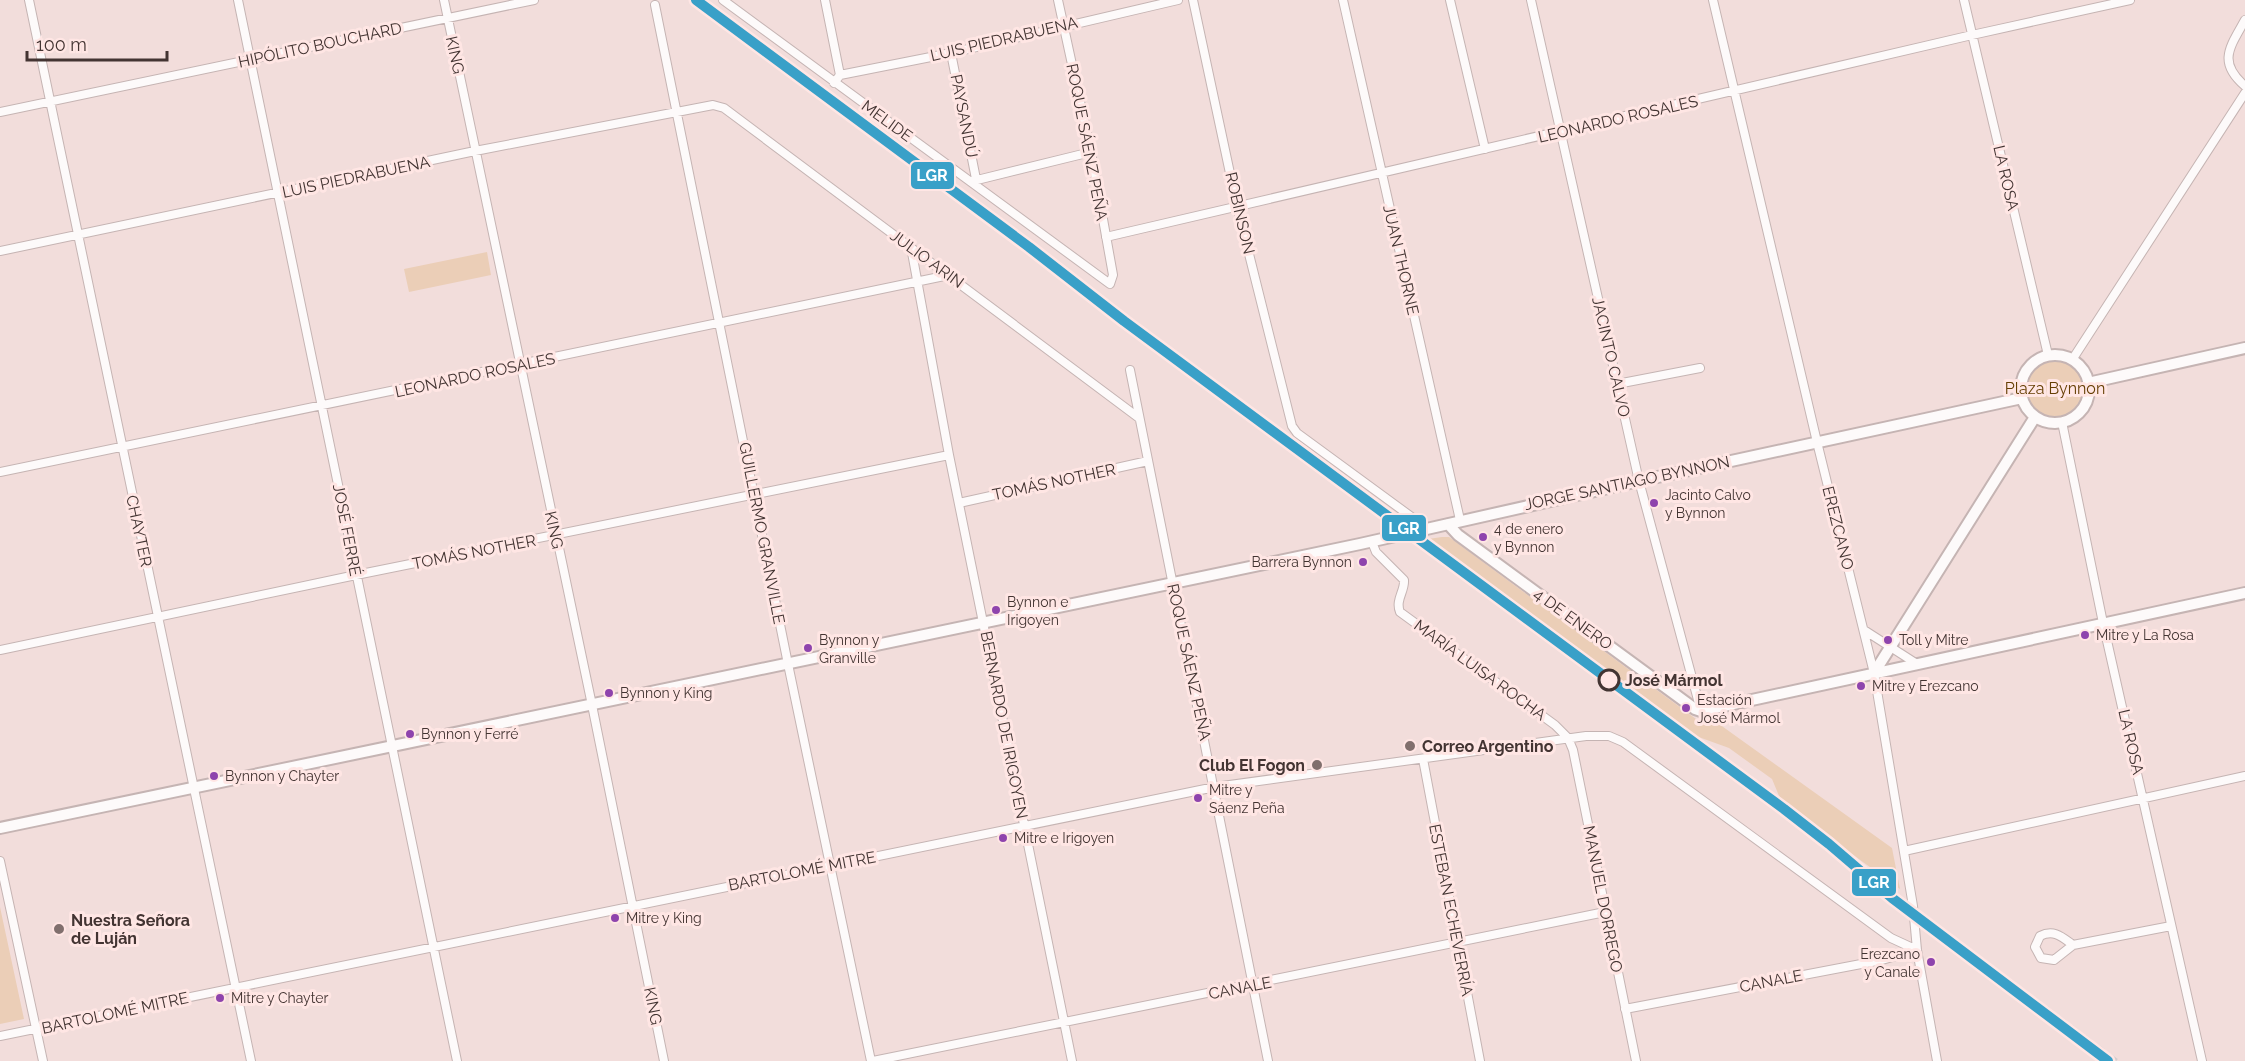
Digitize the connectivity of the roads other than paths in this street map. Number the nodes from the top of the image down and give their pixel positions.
1 (29, 0) edge
2 (238, 0) edge
3 (444, 0) edge
4 (534, 0) edge
5 (723, 0) edge
6 (825, 0) edge
7 (1058, 0) edge
8 (1178, 0) edge
9 (1193, 0) edge
10 (1343, 0) edge
11 (1450, 0) edge
12 (1531, 0) edge
13 (1713, 0) edge
14 (1964, 0) edge
15 (2130, 0) edge
16 (655, 5) dead end
17 (447, 18) junction
18 (2245, 20) edge
19 (1063, 26) junction
20 (1972, 35) junction
21 (951, 53) junction
22 (251, 60) junction
23 (840, 75) junction
24 (834, 83) junction
25 (2245, 86) edge
26 (1734, 92) junction
27 (2245, 93) edge
28 (51, 101) junction
29 (712, 105) joint
30 (678, 111) junction
31 (0, 112) edge
32 (1559, 133) junction
33 (1485, 149) junction
34 (475, 151) junction
35 (1091, 152) junction
36 (1381, 172) junction
37 (974, 181) junction
38 (277, 194) junction
39 (1238, 206) junction
40 (79, 235) junction
41 (1106, 237) junction
42 (911, 247) junction
43 (0, 251) edge
44 (950, 275) junction
45 (916, 283) junction
46 (1110, 284) joint
47 (719, 323) junction
48 (2245, 348) edge
49 (2048, 355) junction
50 (2072, 360) junction
51 (520, 366) junction
52 (1700, 368) dead end
53 (1130, 370) dead end
54 (2088, 383) junction
55 (1617, 384) junction
56 (2022, 398) junction
57 (322, 406) junction
58 (2036, 417) junction
59 (1139, 418) junction
60 (2062, 422) junction
61 (1817, 442) junction
62 (121, 447) junction
63 (949, 455) junction
64 (1148, 461) junction
65 (0, 472) edge
66 (1639, 481) junction
67 (755, 495) junction
68 (959, 503) junction
69 (1460, 520) junction
70 (1448, 524) junction
71 (1428, 529) junction
72 (555, 536) junction
73 (1372, 542) junction
74 (356, 575) junction
75 (1172, 582) junction
76 (2245, 593) edge
77 (157, 617) junction
78 (984, 622) junction
79 (2103, 623) junction
80 (1864, 630) junction
81 (1891, 648) junction
82 (0, 650) edge
83 (788, 664) junction
84 (1917, 664) junction
85 (1874, 673) junction
86 (592, 705) junction
87 (1701, 711) junction
88 (1568, 738) junction
89 (392, 747) junction
90 (1422, 759) junction
91 (2245, 776) edge
92 (1215, 787) junction
93 (193, 788) junction
94 (2144, 800) junction
95 (1024, 827) junction
96 (0, 828) edge
97 (1904, 851) junction
98 (0, 861) edge
99 (831, 864) junction
100 (633, 905) junction
101 (1605, 912) junction
102 (2171, 926) junction
103 (1456, 942) junction
104 (2073, 945) junction
105 (434, 947) junction
106 (1917, 950) junction
107 (1252, 986) junction
108 (236, 988) junction
109 (1625, 1010) junction
110 (1064, 1022) junction
111 (36, 1029) junction
112 (0, 1036) edge
113 (43, 1061) edge
114 (250, 1061) edge
115 (457, 1061) edge
116 (664, 1061) edge
117 (872, 1061) edge
118 (1072, 1061) edge
119 (1268, 1061) edge
120 (1480, 1061) edge
121 (1636, 1061) edge
122 (1937, 1061) edge
123 (2202, 1061) edge

1 - 28 street, CHAYTER
2 - 22 street, JOSÉ FERRÉ
3 - 17 street, KING
4 - 17 street, HIPÓLITO BOUCHARD
5 - 24 street, MELIDE
6 - 23 street
7 - 19 street, ROQUE SÁENZ PEÑA
8 - 19 street, LUIS PIEDRABUENA
9 - 39 street, ROBINSON
10 - 36 street, JUAN THORNE
11 - 33 street
12 - 32 street, JACINTO CALVO
13 - 26 street, EREZCANO
14 - 20 street, LA ROSA
15 - 20 street, LEONARDO ROSALES
16 - 30 street, GUILLERMO GRANVILLE
17 - 22 street, HIPÓLITO BOUCHARD
17 - 34 street, KING
18 - 25 street
19 - 21 street, LUIS PIEDRABUENA
19 - 35 street, ROQUE SÁENZ PEÑA
20 - 26 street, LEONARDO ROSALES
20 - 49 street, LA ROSA
21 - 23 street, LUIS PIEDRABUENA
21 - 37 street, PAYSANDÚ
22 - 28 street, HIPÓLITO BOUCHARD
22 - 38 street, JOSÉ FERRÉ
23 - 24 street
24 - 37 street, MELIDE
26 - 32 street, LEONARDO ROSALES
26 - 61 street, EREZCANO
27 - 50 street
28 - 31 street, HIPÓLITO BOUCHARD
28 - 40 street, CHAYTER
29 - 30 street, LUIS PIEDRABUENA
29 - 42 street, JULIO ARIN
30 - 34 street, LUIS PIEDRABUENA
30 - 47 street, GUILLERMO GRANVILLE
32 - 33 street, LEONARDO ROSALES
32 - 55 street, JACINTO CALVO
33 - 36 street, LEONARDO ROSALES
34 - 38 street, LUIS PIEDRABUENA
34 - 51 street, KING
35 - 37 street
35 - 41 street, ROQUE SÁENZ PEÑA
36 - 39 street, LEONARDO ROSALES
36 - 69 street, JUAN THORNE
37 - 46 street, MELIDE
38 - 40 street, LUIS PIEDRABUENA
38 - 57 street, JOSÉ FERRÉ
39 - 41 street, LEONARDO ROSALES
39 - 71 street, ROBINSON
40 - 43 street, LUIS PIEDRABUENA
40 - 62 street, CHAYTER
41 - 46 street, ROQUE SÁENZ PEÑA
42 - 44 street, JULIO ARIN
42 - 45 street, BERNARDO DE IRIGOYEN
44 - 45 street, LEONARDO ROSALES
44 - 59 street, JULIO ARIN
45 - 47 street, LEONARDO ROSALES
45 - 63 street, BERNARDO DE IRIGOYEN
47 - 51 street, LEONARDO ROSALES
47 - 67 street, GUILLERMO GRANVILLE
48 - 54 street
49 - 50 street
49 - 56 street
50 - 54 street
51 - 57 street, LEONARDO ROSALES
51 - 72 street, KING
52 - 55 street
53 - 59 street, ROQUE SÁENZ PEÑA
54 - 60 street
55 - 66 street, JACINTO CALVO
56 - 58 street
56 - 61 street, JORGE SANTIAGO BYNNON
57 - 62 street, LEONARDO ROSALES
57 - 74 street, JOSÉ FERRÉ
58 - 60 street
58 - 81 street
59 - 64 street, ROQUE SÁENZ PEÑA
60 - 79 street, LA ROSA
61 - 66 street, JORGE SANTIAGO BYNNON
61 - 80 street, EREZCANO
62 - 65 street, LEONARDO ROSALES
62 - 77 street, CHAYTER
63 - 67 street, TOMÁS NOTHER
63 - 68 street, BERNARDO DE IRIGOYEN
64 - 68 street, TOMÁS NOTHER
64 - 75 street, ROQUE SÁENZ PEÑA
66 - 69 street, JORGE SANTIAGO BYNNON
66 - 87 street, JACINTO CALVO
67 - 72 street, TOMÁS NOTHER
67 - 83 street, GUILLERMO GRANVILLE
68 - 78 street, BERNARDO DE IRIGOYEN
69 - 70 street, JORGE SANTIAGO BYNNON
70 - 71 street, JORGE SANTIAGO BYNNON
70 - 87 street, 4 DE ENERO
71 - 73 street, JORGE SANTIAGO BYNNON
72 - 74 street, TOMÁS NOTHER
72 - 86 street, KING
73 - 75 street, JORGE SANTIAGO BYNNON
73 - 88 street, MARÍA LUISA ROCHA
74 - 77 street, TOMÁS NOTHER
74 - 89 street, JOSÉ FERRÉ
75 - 78 street, JORGE SANTIAGO BYNNON
75 - 92 street, ROQUE SÁENZ PEÑA
76 - 79 street
77 - 82 street, TOMÁS NOTHER
77 - 93 street, CHAYTER
78 - 83 street, JORGE SANTIAGO BYNNON
78 - 95 street, BERNARDO DE IRIGOYEN
79 - 84 street
79 - 94 street, LA ROSA
80 - 81 street
80 - 85 street, EREZCANO
81 - 84 street
81 - 85 street
83 - 86 street, JORGE SANTIAGO BYNNON
83 - 99 street, GUILLERMO GRANVILLE
84 - 85 street
85 - 87 street
85 - 97 street, EREZCANO
86 - 89 street, JORGE SANTIAGO BYNNON
86 - 100 street, KING
88 - 90 street, BARTOLOMÉ MITRE
88 - 101 street, MANUEL DORREGO
88 - 106 street, BARTOLOMÉ MITRE
89 - 93 street, JORGE SANTIAGO BYNNON
89 - 105 street, JOSÉ FERRÉ
90 - 92 street, BARTOLOMÉ MITRE
90 - 103 street, ESTEBAN ECHEVERRÍA
91 - 94 street
92 - 95 street, BARTOLOMÉ MITRE
92 - 107 street, ROQUE SÁENZ PEÑA
93 - 96 street, JORGE SANTIAGO BYNNON
93 - 108 street, CHAYTER
94 - 97 street
94 - 102 street, LA ROSA
95 - 99 street, BARTOLOMÉ MITRE
95 - 110 street, BERNARDO DE IRIGOYEN
97 - 106 street, EREZCANO
98 - 111 street
99 - 100 street, BARTOLOMÉ MITRE
99 - 117 street, GUILLERMO GRANVILLE
100 - 105 street, BARTOLOMÉ MITRE
100 - 116 street, KING
101 - 103 street, CANALE
101 - 109 street, MANUEL DORREGO
102 - 104 street
102 - 123 street, LA ROSA
103 - 107 street, CANALE
103 - 120 street, ESTEBAN ECHEVERRÍA
104 - 104 street
105 - 108 street, BARTOLOMÉ MITRE
105 - 115 street, JOSÉ FERRÉ
106 - 109 street, CANALE
106 - 122 street, EREZCANO
107 - 110 street, CANALE
107 - 119 street, ROQUE SÁENZ PEÑA
108 - 111 street, BARTOLOMÉ MITRE
108 - 114 street, CHAYTER
109 - 121 street, MANUEL DORREGO
110 - 117 street, CANALE
110 - 118 street, BERNARDO DE IRIGOYEN
111 - 112 street, BARTOLOMÉ MITRE
111 - 113 street

